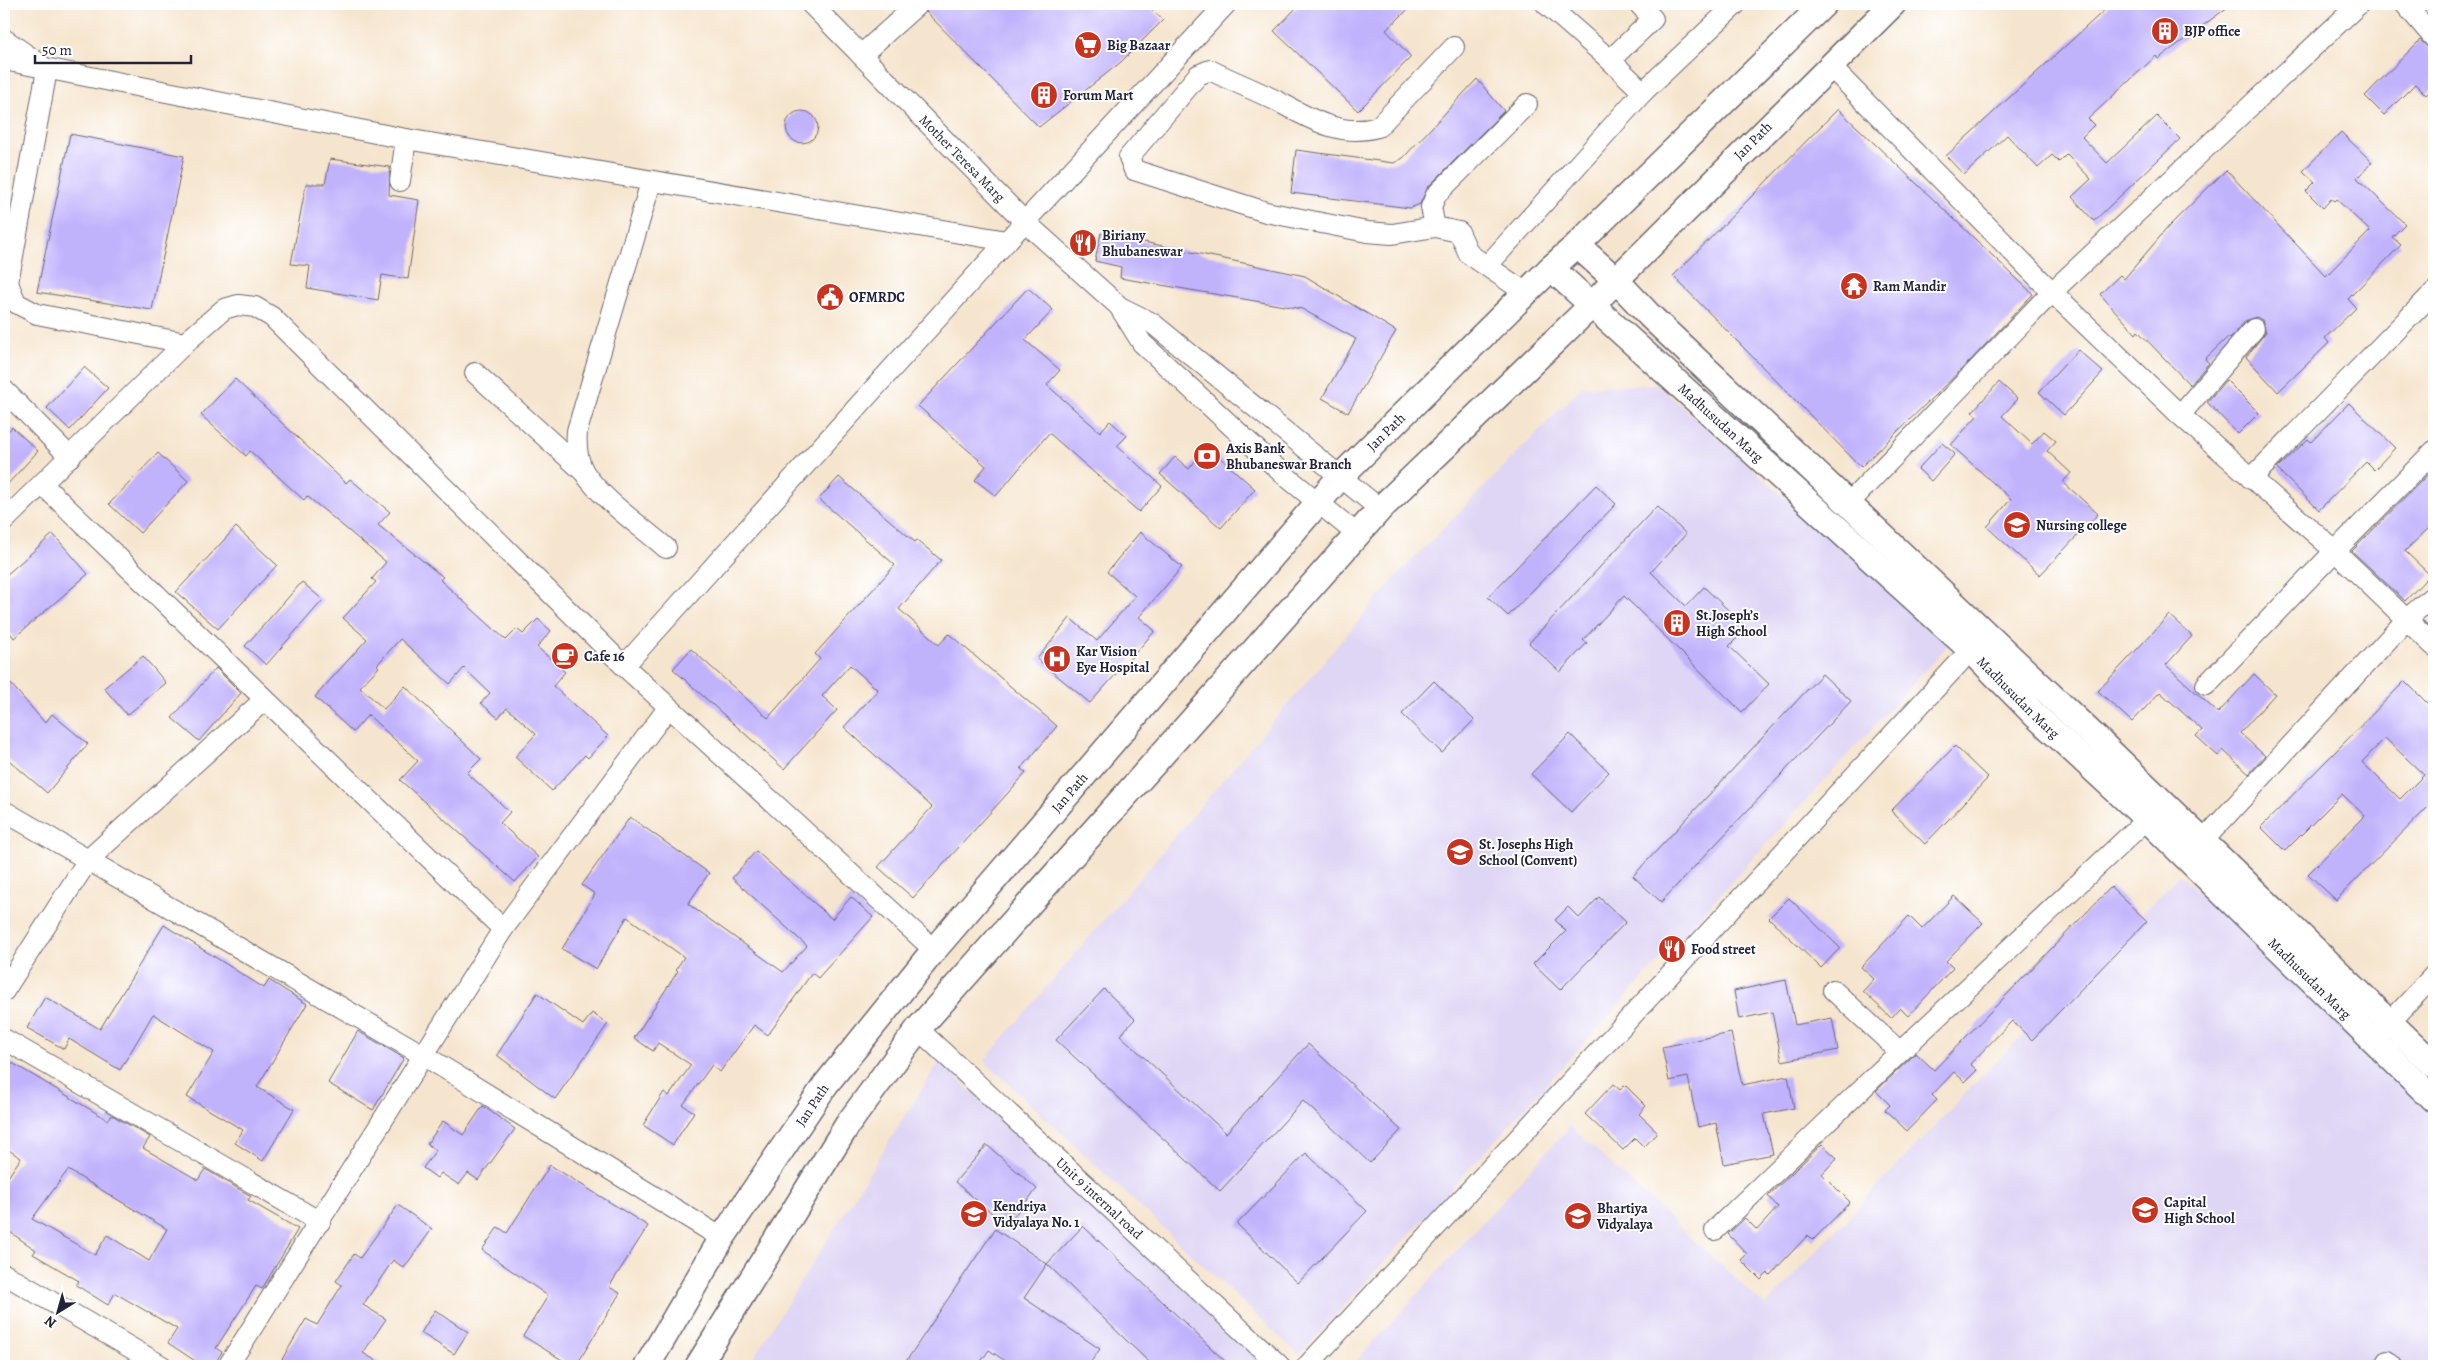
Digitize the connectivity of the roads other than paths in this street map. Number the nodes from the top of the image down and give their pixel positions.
1 (811, 4) edge
2 (918, 4) edge
3 (1226, 4) edge
4 (1546, 4) edge
5 (1638, 4) edge
6 (1736, 4) edge
7 (1824, 4) edge
8 (1893, 4) edge
9 (2359, 4) edge
10 (2405, 4) edge
11 (4, 38) edge
12 (2434, 38) edge
13 (1454, 47) dead end
14 (861, 55) junction
15 (4, 60) edge
16 (1610, 60) junction
17 (1829, 65) junction
18 (48, 70) junction
19 (1643, 92) junction
20 (1527, 104) dead end
21 (406, 139) junction
22 (400, 181) dead end
23 (651, 182) junction
24 (1024, 221) junction
25 (1435, 227) junction
26 (1007, 240) junction
27 (1577, 245) junction
28 (1487, 266) junction
29 (1551, 268) junction
30 (1616, 280) junction
31 (2052, 292) junction
32 (2434, 292) edge
33 (1526, 293) junction
34 (1591, 306) junction
35 (1120, 307) junction
36 (2254, 329) dead end
37 (185, 343) junction
38 (474, 373) dead end
39 (4, 390) edge
40 (2180, 415) junction
41 (2434, 451) edge
42 (70, 457) junction
43 (583, 471) junction
44 (1340, 477) junction
45 (2251, 479) junction
46 (43, 485) junction
47 (1318, 503) junction
48 (1849, 503) junction
49 (1380, 509) junction
50 (4, 521) edge
51 (1358, 535) junction
52 (666, 548) dead end
53 (2336, 551) junction
54 (2434, 595) edge
55 (2407, 619) junction
56 (2434, 646) edge
57 (1972, 650) junction
58 (624, 666) junction
59 (2206, 686) dead end
60 (264, 700) junction
61 (668, 708) junction
62 (4, 811) edge
63 (2147, 819) junction
64 (2202, 842) junction
65 (88, 860) junction
66 (503, 929) junction
67 (934, 950) junction
68 (2434, 975) edge
69 (1833, 990) dead end
70 (4, 991) edge
71 (2390, 1022) junction
72 (918, 1029) junction
73 (4, 1039) edge
74 (2373, 1040) junction
75 (1900, 1052) junction
76 (423, 1055) junction
77 (2434, 1065) edge
78 (2430, 1087) edge
79 (320, 1222) junction
80 (1715, 1230) dead end
81 (722, 1238) junction
82 (4, 1274) edge
83 (162, 1366) edge
84 (228, 1366) edge
85 (647, 1366) edge
86 (698, 1366) edge
87 (1280, 1366) edge
88 (1308, 1366) edge

1 - 14 street, Mother Teresa Marg
2 - 14 street
3 - 24 street
4 - 16 street
5 - 16 street
6 - 19 street
7 - 27 main road
8 - 17 main road, Jan Path
9 - 31 street
10 - 12 street
11 - 18 street
13 - 25 street
14 - 24 street, Mother Teresa Marg
15 - 18 street
16 - 19 street
17 - 30 main road, Jan Path
17 - 31 street
18 - 21 street
18 - 37 street
19 - 28 street
20 - 25 street
21 - 22 street
21 - 23 street
23 - 26 street
23 - 43 street
24 - 26 street
24 - 35 street, Mother Teresa Marg
25 - 28 street
26 - 58 street
27 - 29 main road, Jan Path
27 - 30 main road, Madhusudan Marg
28 - 33 street
29 - 33 main road, Jan Path
29 - 34 main road, Madhusudan Marg
30 - 34 main road, Jan Path
30 - 48 main road, Madhusudan Marg
31 - 40 street
31 - 48 street
32 - 45 street
33 - 44 main road, Jan Path
34 - 49 main road
34 - 57 main road, Madhusudan Marg
35 - 44 street, Mother Teresa Marg
35 - 47 street, Mother Teresa Marg
36 - 40 street
37 - 42 street
37 - 58 street
38 - 43 street
39 - 42 street
40 - 45 street
41 - 53 street
42 - 46 street
43 - 52 street
44 - 47 main road, Jan Path
44 - 49 street, Mother Teresa Marg
45 - 53 street
46 - 50 street
46 - 60 street
47 - 51 street, Mother Teresa Marg
47 - 67 main road, Jan Path
48 - 64 main road, Madhusudan Marg
49 - 51 main road
51 - 72 main road
53 - 55 street
53 - 59 street
54 - 55 street
55 - 56 street
55 - 64 street
57 - 63 main road, Madhusudan Marg
57 - 88 street
58 - 61 street
60 - 65 street
60 - 66 street
61 - 66 street
61 - 67 street
62 - 65 street
63 - 74 main road, Madhusudan Marg
63 - 75 street
64 - 71 main road, Madhusudan Marg
65 - 70 street
65 - 76 street
66 - 76 street
67 - 81 main road, Jan Path
68 - 71 street
69 - 75 street
71 - 74 street
71 - 77 main road, Madhusudan Marg
72 - 86 main road
72 - 87 street, Unit 9 internal road
73 - 79 street
74 - 78 main road, Madhusudan Marg
75 - 80 street
76 - 79 street
76 - 81 street
79 - 84 street
81 - 85 main road, Jan Path
82 - 83 street

